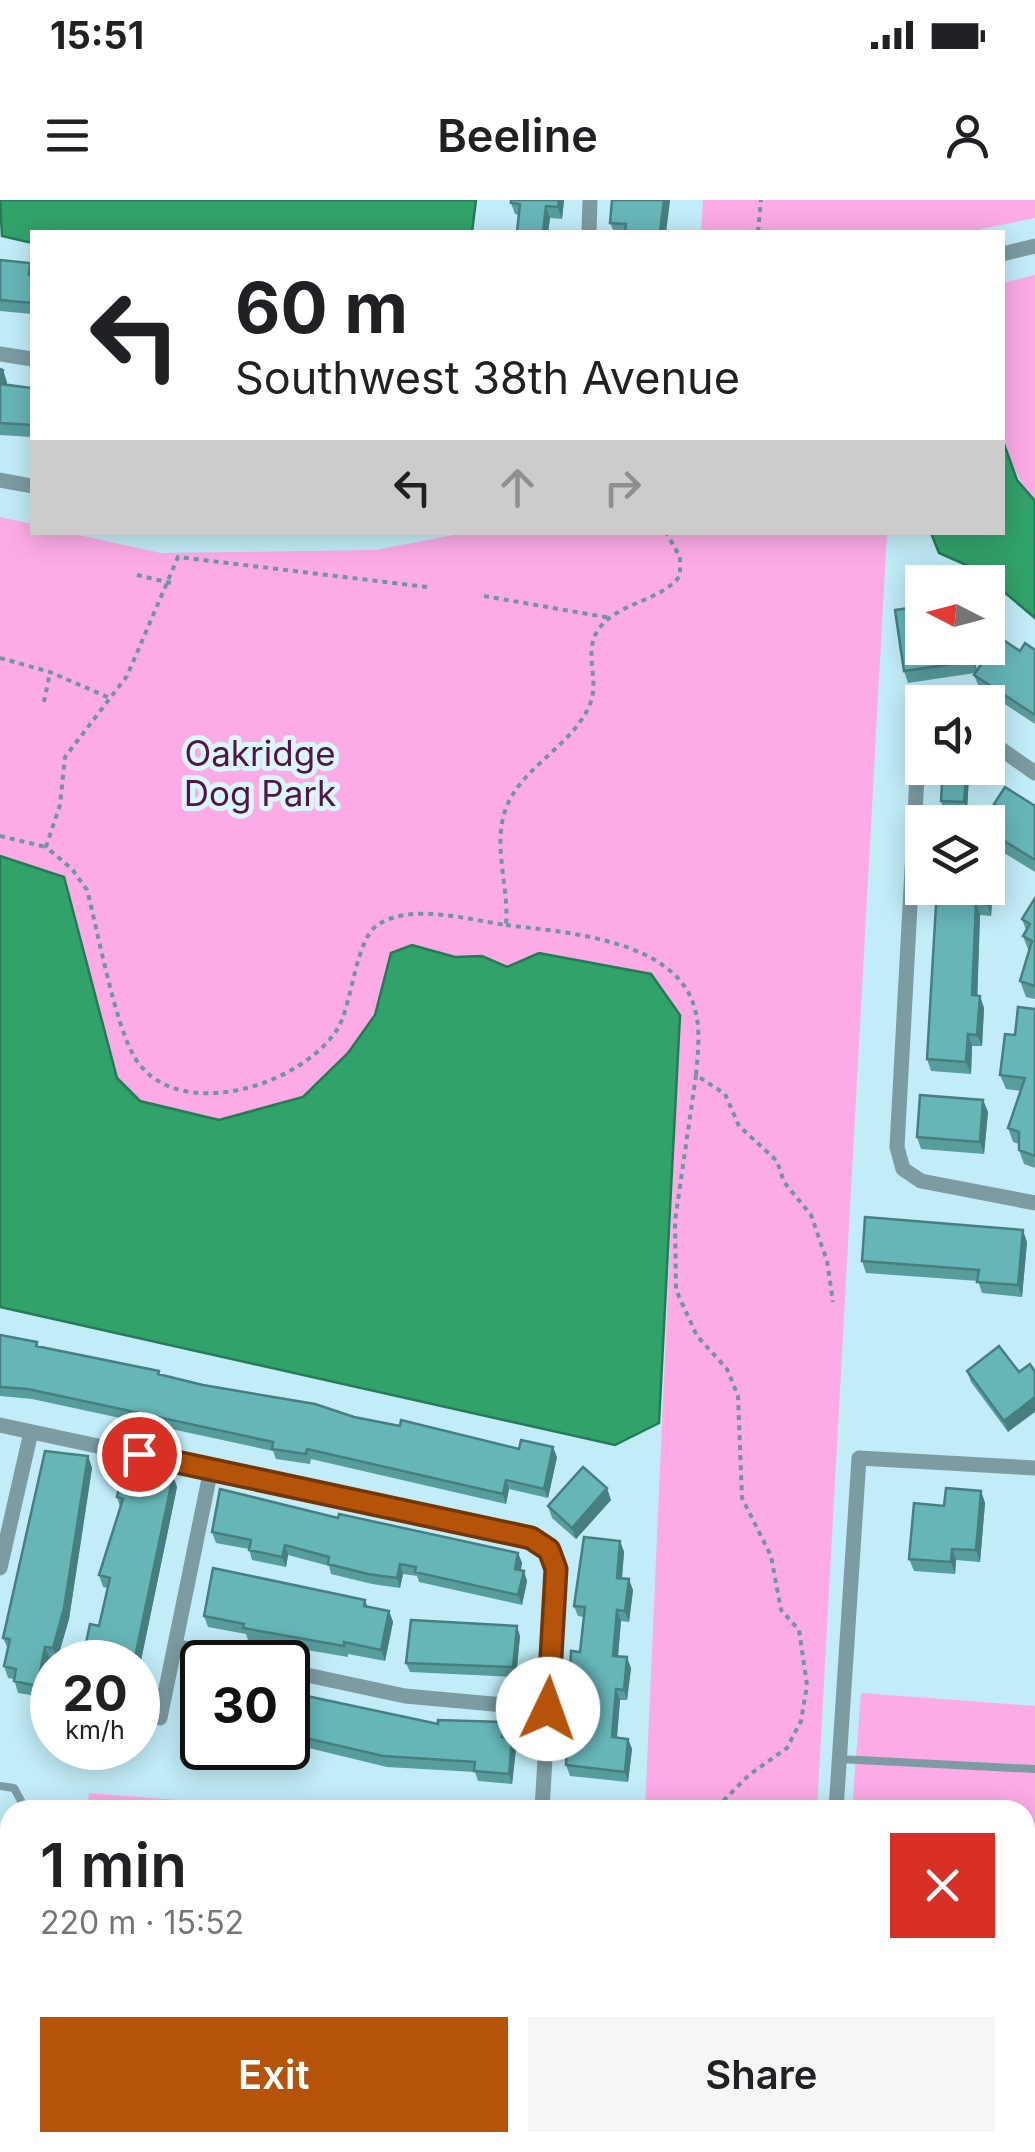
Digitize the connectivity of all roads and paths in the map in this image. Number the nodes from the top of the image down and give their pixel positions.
1 (590, 200) edge
2 (760, 200) edge
3 (589, 230) edge
4 (758, 230) edge
5 (1035, 246) edge
6 (1005, 253) edge
7 (0, 354) edge
8 (30, 359) edge
9 (0, 480) edge
10 (30, 486) edge
11 (668, 535) edge
12 (136, 575) dead end
13 (171, 583) junction
14 (427, 586) dead end
15 (484, 596) dead end
16 (611, 618) junction
17 (0, 658) edge
18 (50, 672) junction
19 (112, 699) junction
20 (44, 702) dead end
21 (1005, 752) edge
22 (1035, 772) edge
23 (917, 785) edge
24 (0, 836) edge
25 (46, 847) junction
26 (506, 925) junction
27 (696, 1075) junction
28 (1035, 1203) edge
29 (833, 1302) dead end
30 (0, 1425) edge
31 (31, 1432) junction
32 (1035, 1468) edge
33 (211, 1469) junction
34 (0, 1568) edge
35 (175, 1646) junction
36 (180, 1647) edge
37 (310, 1676) edge
38 (548, 1709) junction
39 (160, 1718) dead end
40 (840, 1759) junction
41 (1035, 1768) edge
42 (0, 1786) edge
43 (21, 1800) edge
44 (543, 1800) edge
45 (724, 1800) edge
46 (837, 1800) edge

1 - 3 street
2 - 4 path
5 - 6 street
7 - 8 street
9 - 10 street
11 - 16 path
12 - 13 path
13 - 14 path
13 - 19 path
15 - 16 path
16 - 26 path
17 - 18 path
18 - 19 path
18 - 20 path
19 - 25 path
21 - 22 street
23 - 28 street
24 - 25 path
25 - 26 path
26 - 27 path
27 - 29 path
27 - 45 path
30 - 31 street
31 - 33 street
31 - 34 street
32 - 40 street
33 - 35 street
33 - 38 street
35 - 36 street
35 - 39 street
37 - 38 street
38 - 44 street
40 - 41 lane
40 - 46 street
42 - 43 lane

